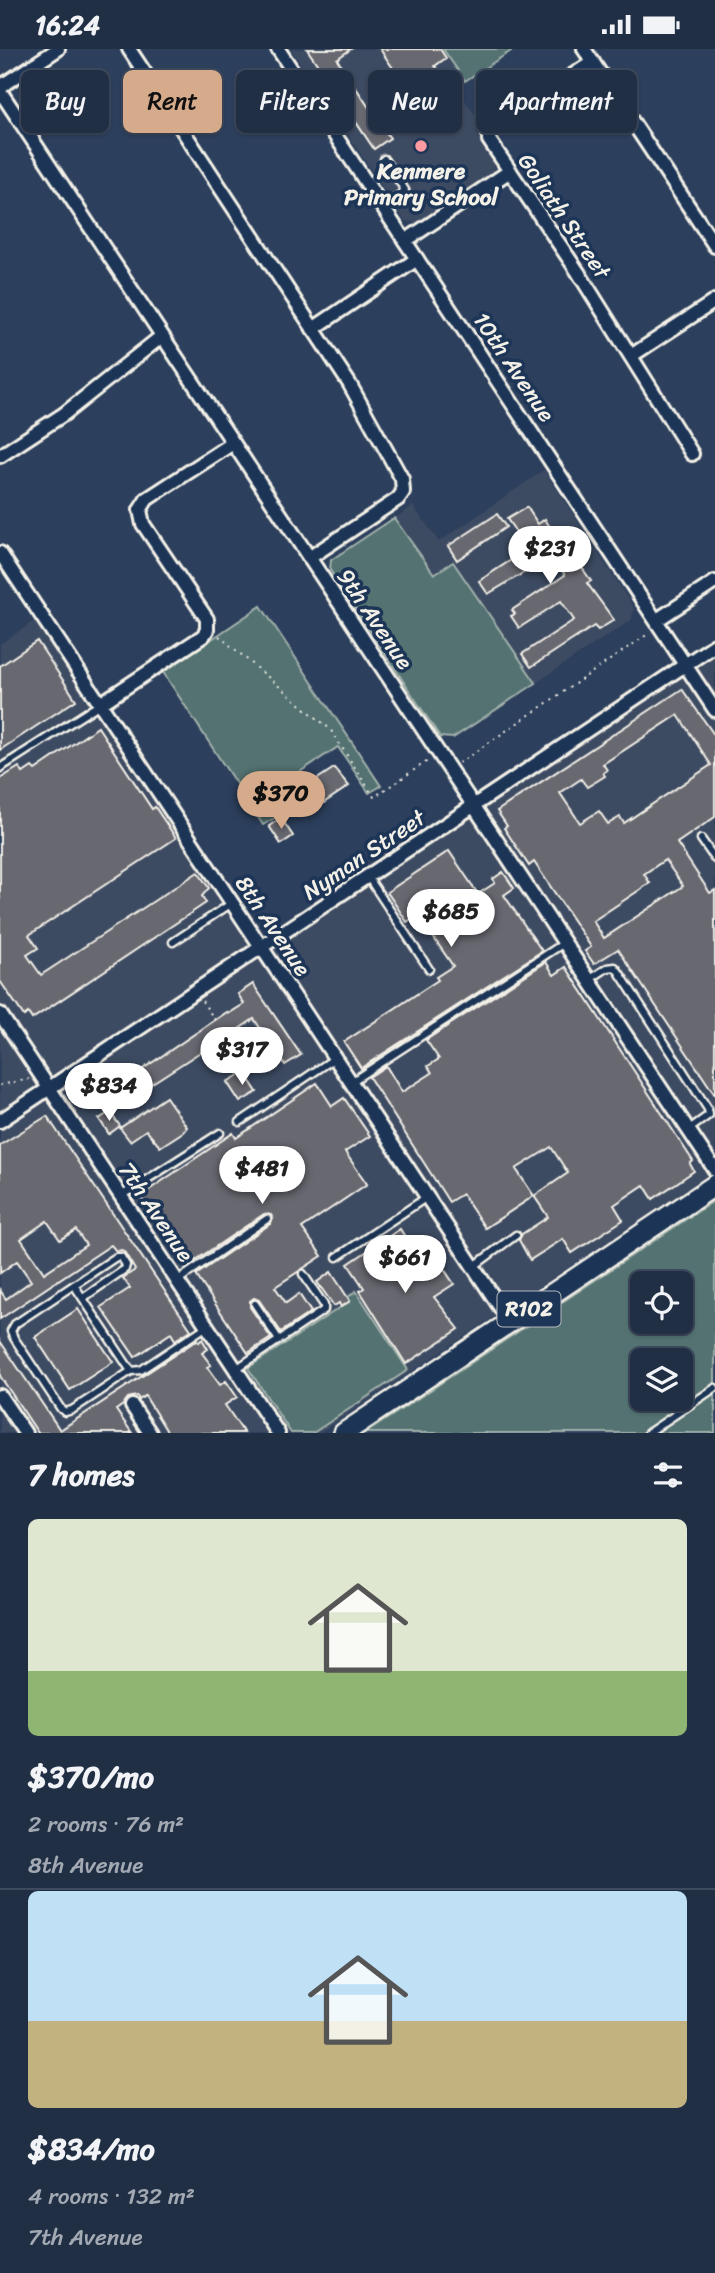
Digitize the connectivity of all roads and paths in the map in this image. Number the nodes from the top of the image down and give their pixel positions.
1 (58, 49) edge
2 (129, 49) edge
3 (278, 49) edge
4 (584, 49) edge
5 (593, 62) junction
6 (0, 89) edge
7 (384, 159) dead end
8 (510, 171) junction
9 (384, 209) junction
10 (405, 241) junction
11 (715, 246) edge
12 (417, 259) junction
13 (715, 301) edge
14 (313, 329) junction
15 (162, 336) junction
16 (631, 356) junction
17 (233, 443) junction
18 (692, 454) dead end
19 (0, 456) edge
20 (0, 553) edge
21 (310, 558) junction
22 (715, 582) edge
23 (208, 623) junction
24 (659, 623) junction
25 (715, 645) edge
26 (685, 665) junction
27 (100, 704) junction
28 (715, 710) edge
29 (439, 754) junction
30 (0, 768) edge
31 (449, 770) junction
32 (474, 806) junction
33 (701, 839) dead end
34 (713, 854) edge
35 (368, 877) junction
36 (232, 903) junction
37 (173, 942) dead end
38 (564, 943) junction
39 (262, 947) junction
40 (429, 969) dead end
41 (589, 980) junction
42 (189, 996) junction
43 (0, 1014) edge
44 (215, 1020) dead end
45 (335, 1058) junction
46 (351, 1082) junction
47 (45, 1083) junction
48 (0, 1085) edge
49 (0, 1121) edge
50 (240, 1122) dead end
51 (688, 1130) junction
52 (220, 1133) dead end
53 (715, 1170) edge
54 (715, 1185) edge
55 (121, 1196) junction
56 (427, 1197) junction
57 (267, 1219) dead end
58 (516, 1235) dead end
59 (337, 1257) dead end
60 (473, 1267) junction
61 (303, 1274) dead end
62 (177, 1281) junction
63 (74, 1285) junction
64 (83, 1298) junction
65 (255, 1304) dead end
66 (510, 1322) junction
67 (207, 1326) junction
68 (279, 1341) junction
69 (236, 1369) junction
70 (131, 1371) junction
71 (715, 1388) edge
72 (0, 1396) edge
73 (132, 1406) dead end
74 (25, 1433) edge
75 (150, 1433) edge
76 (278, 1433) edge
77 (344, 1433) edge
78 (649, 1433) edge

1 - 6 street
2 - 14 street
3 - 9 street, 10th Avenue
4 - 5 street
5 - 8 street, Goliath Street
5 - 11 street
6 - 15 street, 9th Avenue
7 - 9 lane
8 - 10 street
8 - 16 street, Goliath Street
9 - 10 street, 10th Avenue
10 - 12 street, 10th Avenue
12 - 14 street
12 - 24 street, 10th Avenue
13 - 16 street
14 - 21 street
15 - 17 street, 9th Avenue
15 - 19 street
16 - 18 street, Goliath Street
17 - 21 street, 9th Avenue
17 - 23 street
20 - 27 street, 8th Avenue
21 - 29 street, 9th Avenue
22 - 24 street
23 - 27 street
23 - 29 path
24 - 26 street, 10th Avenue
24 - 31 path
25 - 26 street, Nyman Street
26 - 28 street, 10th Avenue
26 - 32 street, Nyman Street
27 - 30 lane
27 - 36 street, 8th Avenue
29 - 31 street, 9th Avenue
31 - 32 street, 9th Avenue
32 - 35 street, Nyman Street
32 - 38 street, 9th Avenue
33 - 34 lane
35 - 39 street, Nyman Street
35 - 40 lane
36 - 37 lane
36 - 39 street, 8th Avenue
38 - 41 street, 9th Avenue
38 - 46 lane
39 - 42 street, Nyman Street
39 - 45 street, 8th Avenue
41 - 51 street, 9th Avenue
41 - 51 lane
42 - 44 path
42 - 47 street, Nyman Street
43 - 47 street, 7th Avenue
45 - 46 street, 8th Avenue
45 - 50 lane
46 - 56 street, 8th Avenue
47 - 48 path
47 - 49 street, Nyman Street
47 - 55 street, 7th Avenue
51 - 53 street, 9th Avenue
52 - 55 lane
54 - 66 main road, R102
55 - 62 street, 7th Avenue
56 - 59 lane
56 - 60 street, 8th Avenue
57 - 62 lane
58 - 60 lane
60 - 66 street, 8th Avenue
61 - 68 lane
62 - 67 street, 7th Avenue
63 - 64 lane
63 - 64 lane
63 - 70 lane
64 - 70 lane
65 - 68 lane
66 - 77 main road, R102
67 - 69 street, 7th Avenue
67 - 70 lane
68 - 69 lane
69 - 76 street, 7th Avenue
71 - 78 lane
72 - 74 street
73 - 75 street

